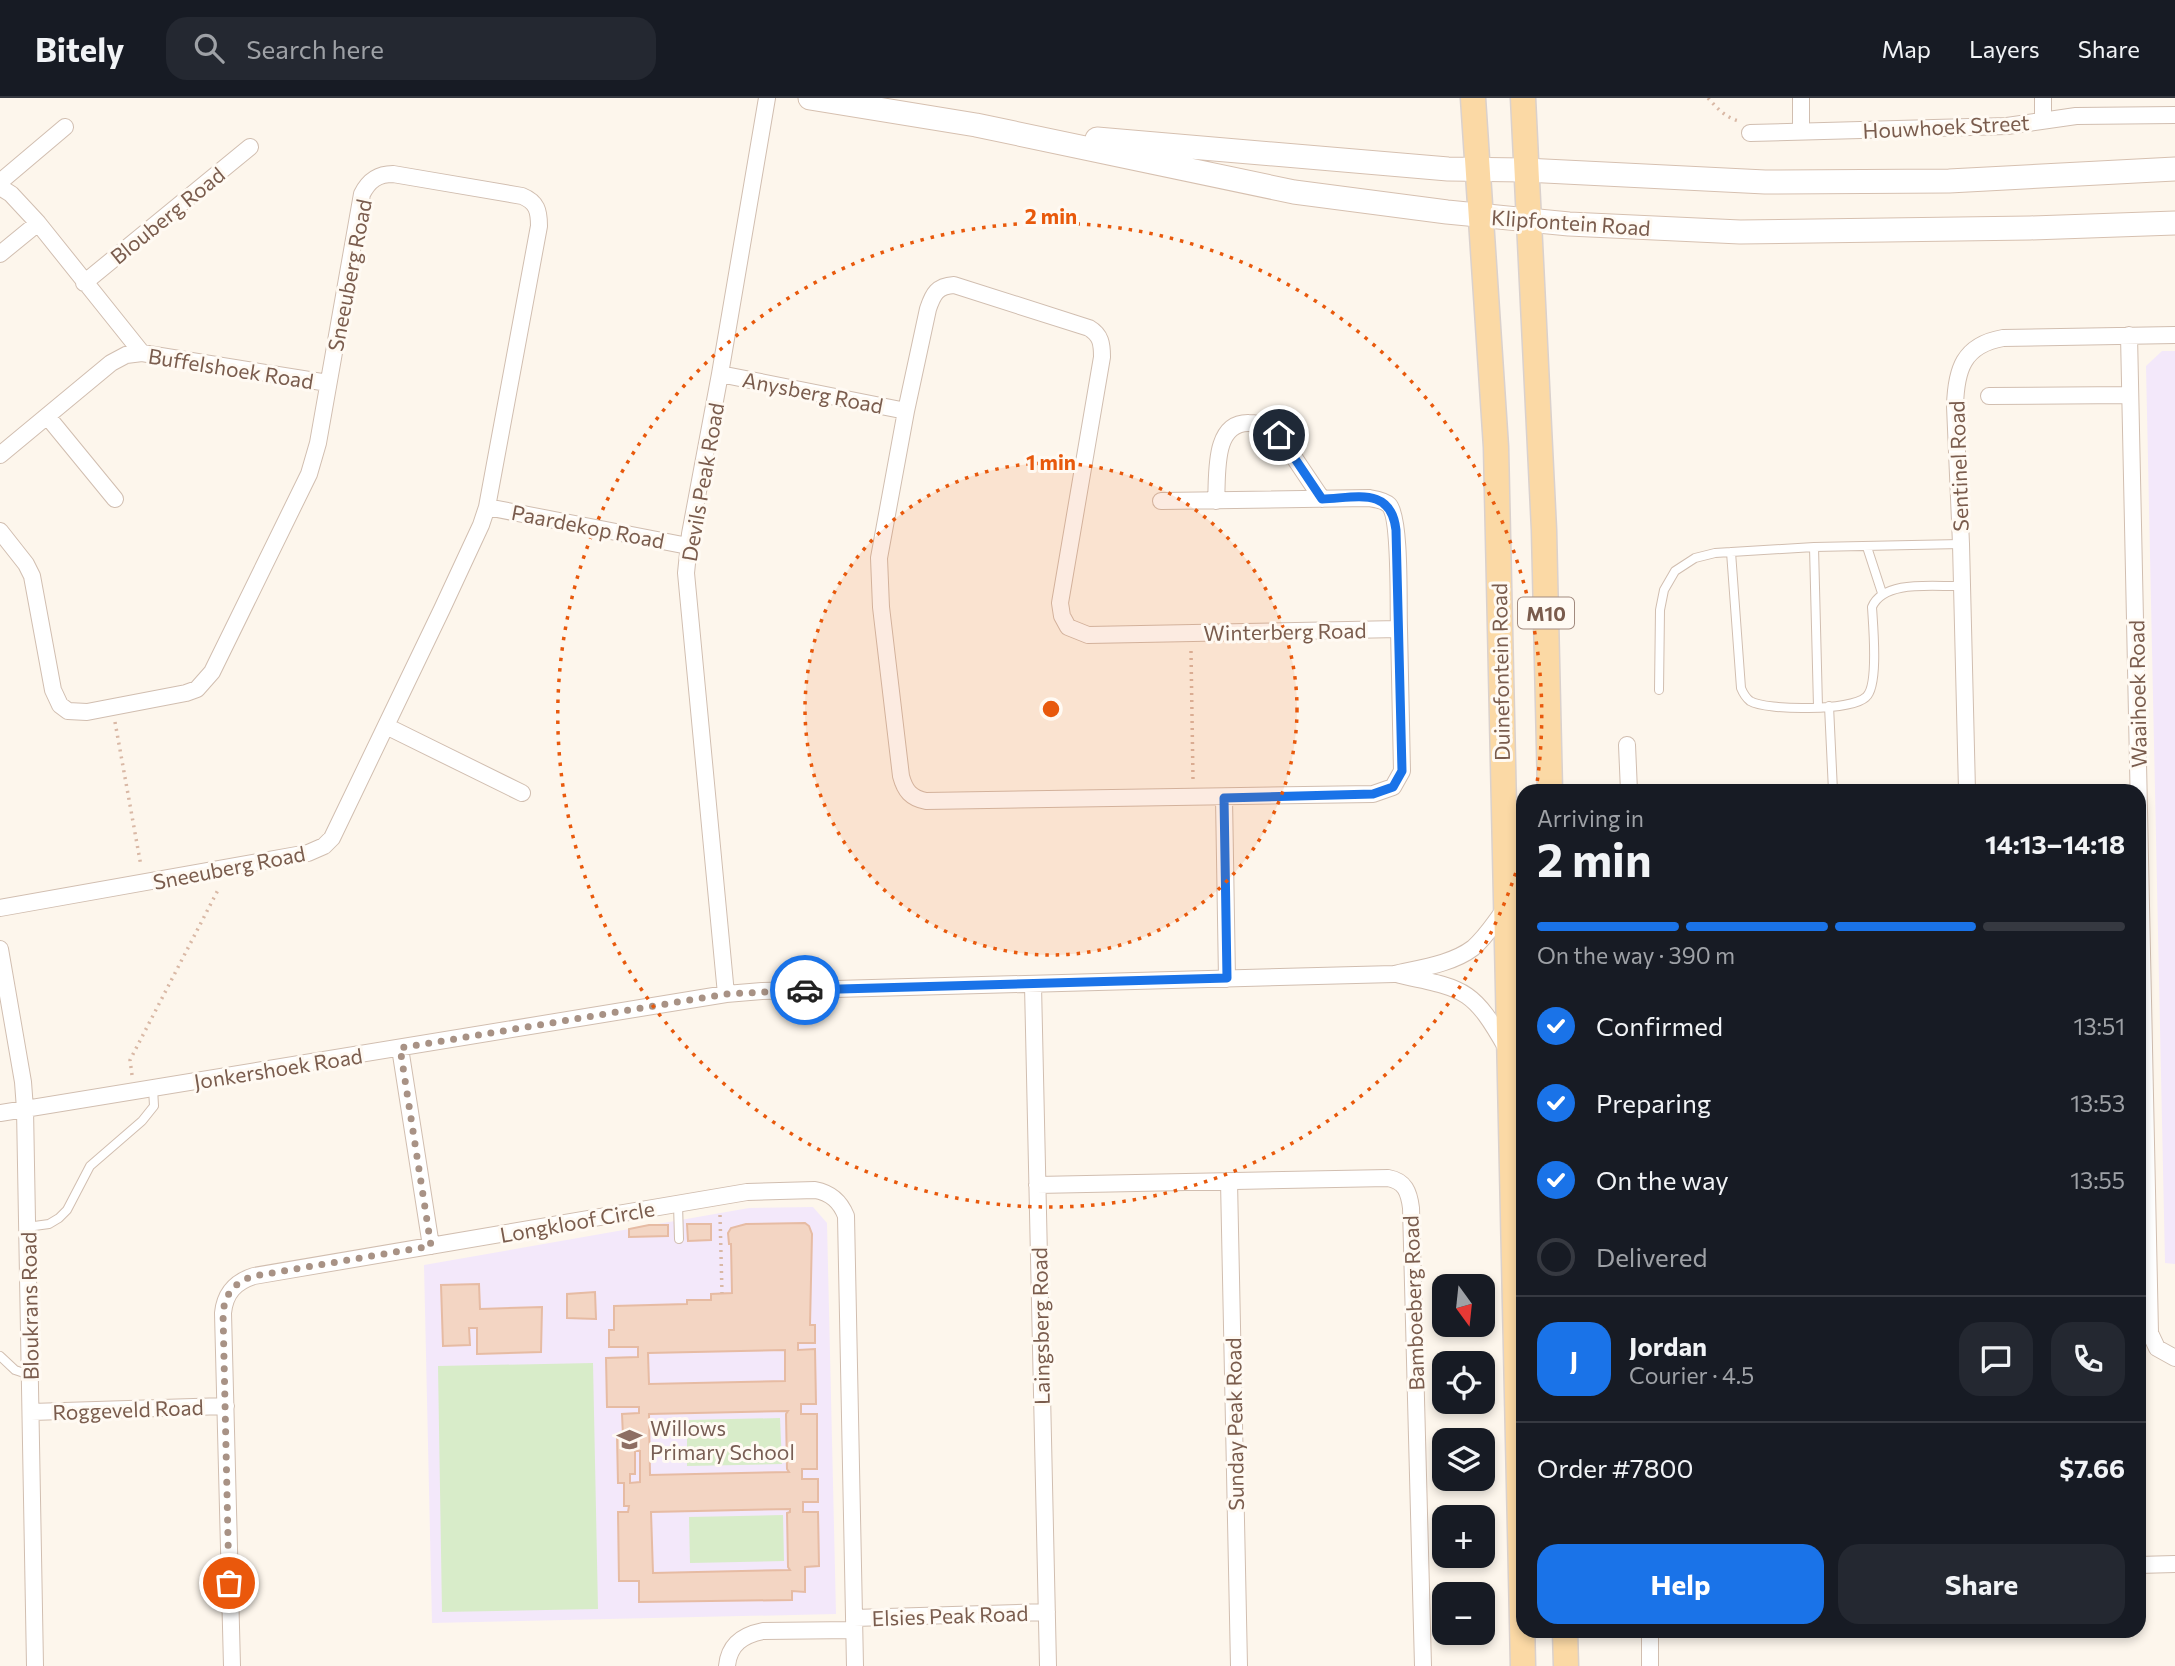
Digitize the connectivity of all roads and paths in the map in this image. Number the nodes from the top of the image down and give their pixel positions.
1 (767, 98) edge
2 (810, 98) edge
3 (1473, 98) edge
4 (1523, 98) edge
5 (1708, 98) edge
6 (1801, 98) edge
7 (2042, 98) edge
8 (2175, 115) edge
9 (2043, 120) junction
10 (976, 125) junction
11 (65, 127) dead end
12 (1746, 127) joint
13 (1801, 131) junction
14 (250, 147) dead end
15 (2175, 169) edge
16 (1480, 170) junction
17 (1525, 170) junction
18 (0, 184) edge
19 (1482, 216) junction
20 (1529, 220) junction
21 (38, 223) junction
22 (2175, 223) edge
23 (0, 254) edge
24 (85, 283) junction
25 (2129, 335) junction
26 (2175, 335) edge
27 (142, 353) junction
28 (720, 374) junction
29 (328, 383) junction
30 (2130, 395) junction
31 (1989, 396) dead end
32 (906, 411) junction
33 (47, 416) junction
34 (0, 455) edge
35 (115, 499) dead end
36 (1322, 499) junction
37 (1161, 501) dead end
38 (1216, 501) junction
39 (487, 507) junction
40 (0, 531) edge
41 (1961, 544) junction
42 (688, 546) junction
43 (1814, 547) junction
44 (1867, 547) junction
45 (1731, 552) junction
46 (1962, 586) junction
47 (1882, 593) junction
48 (1399, 629) junction
49 (1191, 645) dead end
50 (1659, 690) dead end
51 (1829, 706) junction
52 (1818, 707) junction
53 (115, 718) dead end
54 (386, 726) junction
55 (1627, 746) dead end
56 (1550, 784) edge
57 (1629, 784) edge
58 (1833, 784) edge
59 (1967, 784) edge
60 (2136, 784) edge
61 (1194, 785) dead end
62 (522, 793) dead end
63 (1224, 798) junction
64 (142, 872) dead end
65 (221, 882) dead end
66 (0, 908) edge
67 (1505, 909) junction
68 (0, 949) edge
69 (1394, 974) junction
70 (1227, 978) junction
71 (1033, 985) junction
72 (726, 994) junction
73 (400, 1048) junction
74 (1508, 1051) junction
75 (133, 1079) dead end
76 (153, 1088) junction
77 (25, 1109) junction
78 (0, 1113) edge
79 (1229, 1181) junction
80 (1037, 1185) junction
81 (678, 1204) junction
82 (720, 1209) dead end
83 (27, 1227) junction
84 (679, 1240) dead end
85 (431, 1246) junction
86 (722, 1293) dead end
87 (2146, 1299) edge
88 (0, 1356) edge
89 (2175, 1358) edge
90 (30, 1375) junction
91 (1516, 1379) edge
92 (226, 1406) junction
93 (31, 1412) junction
94 (2175, 1564) edge
95 (2146, 1565) edge
96 (1046, 1612) junction
97 (854, 1624) junction
98 (1522, 1638) edge
99 (1566, 1638) edge
100 (1650, 1638) edge
101 (34, 1666) edge
102 (232, 1666) edge
103 (727, 1666) edge
104 (855, 1666) edge
105 (1048, 1666) edge
106 (1239, 1666) edge
107 (1423, 1666) edge
108 (1523, 1666) edge
109 (1566, 1666) edge
110 (1650, 1666) edge

1 - 28 street, Devils Peak Road
2 - 10 main road, Klipfontein Road
3 - 16 main road, Duinefontein Road / M10
4 - 17 main road, M10
5 - 12 path
6 - 13 street
7 - 9 street
8 - 9 street, Houwhoek Street
9 - 13 street, Houwhoek Street
10 - 16 main road, Klipfontein Road
10 - 19 main road, Klipfontein Road
11 - 18 street
12 - 13 street, Houwhoek Street
14 - 24 street, Blouberg Road
15 - 17 main road, Klipfontein Road
16 - 17 main road, Klipfontein Road
16 - 19 main road, Duinefontein Road / M10
17 - 20 main road, M10
18 - 21 street
19 - 20 main road, Klipfontein Road
19 - 67 main road, Duinefontein Road / M10
20 - 22 main road, Klipfontein Road
20 - 56 main road, M10
21 - 23 street
21 - 24 street
24 - 27 street
25 - 26 street, Sentinel Road
25 - 30 street, Waaihoek Road
25 - 41 street, Sentinel Road
27 - 29 street, Buffelshoek Road
27 - 33 street, Buffelshoek Road
28 - 32 street, Anysberg Road
28 - 42 street, Devils Peak Road
29 - 39 street, Sneeuberg Road
29 - 40 street, Sneeuberg Road
30 - 31 street
30 - 60 street, Waaihoek Road
32 - 48 street, Winterberg Road
32 - 63 street, Winterberg Road
33 - 34 street, Buffelshoek Road
33 - 35 street
36 - 38 street
36 - 38 street
36 - 48 street
37 - 38 street
39 - 42 street, Paardekop Road
39 - 54 street, Sneeuberg Road
41 - 44 lane
41 - 46 street, Sentinel Road
42 - 72 street, Devils Peak Road
43 - 44 lane
43 - 45 lane
43 - 52 lane
44 - 47 lane
45 - 50 lane
45 - 52 lane
46 - 47 lane
46 - 59 street, Sentinel Road
47 - 51 lane
48 - 63 street, Winterberg Road
49 - 61 path
51 - 52 lane
51 - 58 lane
53 - 64 path
54 - 62 street
54 - 66 street, Sneeuberg Road
55 - 57 street
63 - 70 street
65 - 75 path
67 - 69 street, Jonkershoek Road
67 - 74 main road, Duinefontein Road / M10
68 - 77 street, Bloukrans Road
69 - 70 street, Jonkershoek Road
69 - 74 street, Jonkershoek Road
70 - 71 street, Jonkershoek Road
71 - 72 street, Jonkershoek Road
71 - 80 street, Laingsberg Road
72 - 73 street, Jonkershoek Road
73 - 76 street, Jonkershoek Road
73 - 85 street
74 - 91 main road, Duinefontein Road / M10
76 - 77 street, Jonkershoek Road
76 - 83 lane
77 - 78 street, Jonkershoek Road
77 - 83 street, Bloukrans Road
79 - 80 street, Bamboeberg Road
79 - 106 street, Sunday Peak Road
79 - 107 street, Bamboeberg Road
80 - 96 street, Laingsberg Road
81 - 84 lane
81 - 85 street, Longkloof Circle
81 - 97 street, Longkloof Circle
82 - 86 path
83 - 90 street, Bloukrans Road
85 - 92 street, Longkloof Circle
87 - 89 street, Waaihoek Road
88 - 90 lane
90 - 93 street, Bloukrans Road
92 - 93 street, Roggeveld Road
92 - 102 street, Longkloof Circle
93 - 101 street, Bloukrans Road
94 - 95 street
96 - 97 street, Elsies Peak Road
96 - 105 street, Laingsberg Road
97 - 103 street, Elsies Peak Road
97 - 104 street, Longkloof Circle
98 - 108 main road, Duinefontein Road / M10
99 - 109 main road
100 - 110 street

